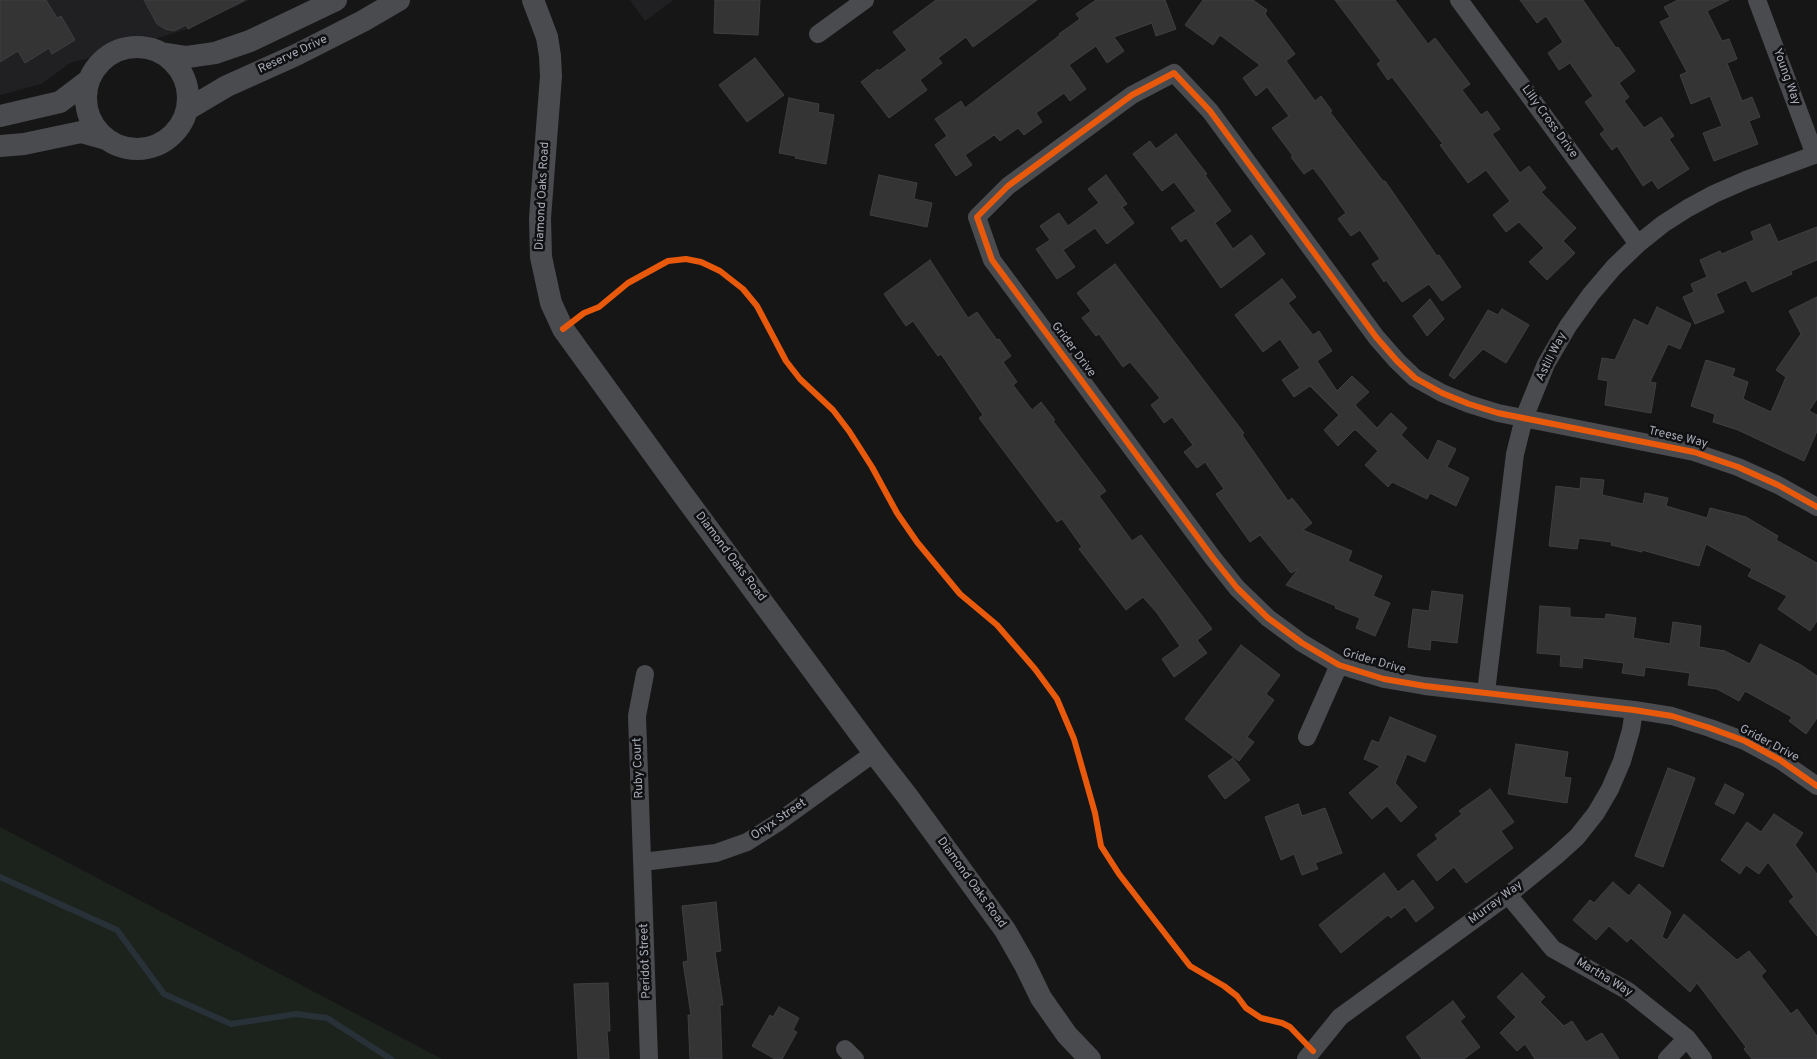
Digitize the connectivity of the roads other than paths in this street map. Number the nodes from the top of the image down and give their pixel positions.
1 (336, 0) edge
2 (399, 0) edge
3 (532, 0) edge
4 (865, 0) edge
5 (1459, 0) edge
6 (1757, 0) edge
7 (818, 34) dead end
8 (161, 53) junction
9 (89, 80) junction
10 (188, 109) junction
11 (0, 116) edge
12 (106, 139) junction
13 (0, 146) edge
14 (1816, 154) edge
15 (1638, 244) junction
16 (1524, 418) junction
17 (1817, 507) edge
18 (1339, 665) junction
19 (645, 674) dead end
20 (1486, 692) junction
21 (1634, 710) junction
22 (1307, 737) dead end
23 (874, 753) junction
24 (1817, 786) edge
25 (643, 862) junction
26 (1508, 895) junction
27 (1687, 1038) junction
28 (649, 1059) edge
29 (1090, 1059) edge
30 (1306, 1059) edge
31 (1667, 1059) edge
32 (1703, 1059) edge

1 - 8 street
2 - 10 street, Reserve Drive
3 - 23 street, Diamond Oaks Road
4 - 7 street
5 - 15 street, Lilly Cross Drive
6 - 14 street, Young Way
8 - 9 street
8 - 10 street
9 - 11 street
9 - 12 street
10 - 12 street
12 - 13 street
14 - 15 street, Astill Way
15 - 16 street, Astill Way
16 - 17 street, Treese Way
16 - 18 street, Grider Drive
16 - 20 street, Astill Way
18 - 20 street, Grider Drive
18 - 22 street
19 - 25 street, Ruby Court
20 - 21 street, Grider Drive
21 - 24 street, Grider Drive
21 - 26 street, Murray Way
23 - 25 street, Onyx Street
23 - 29 street, Diamond Oaks Road
25 - 28 street, Peridot Street
26 - 27 street, Martha Way
26 - 30 street, Murray Way
27 - 31 street
27 - 32 street, Martha Way

